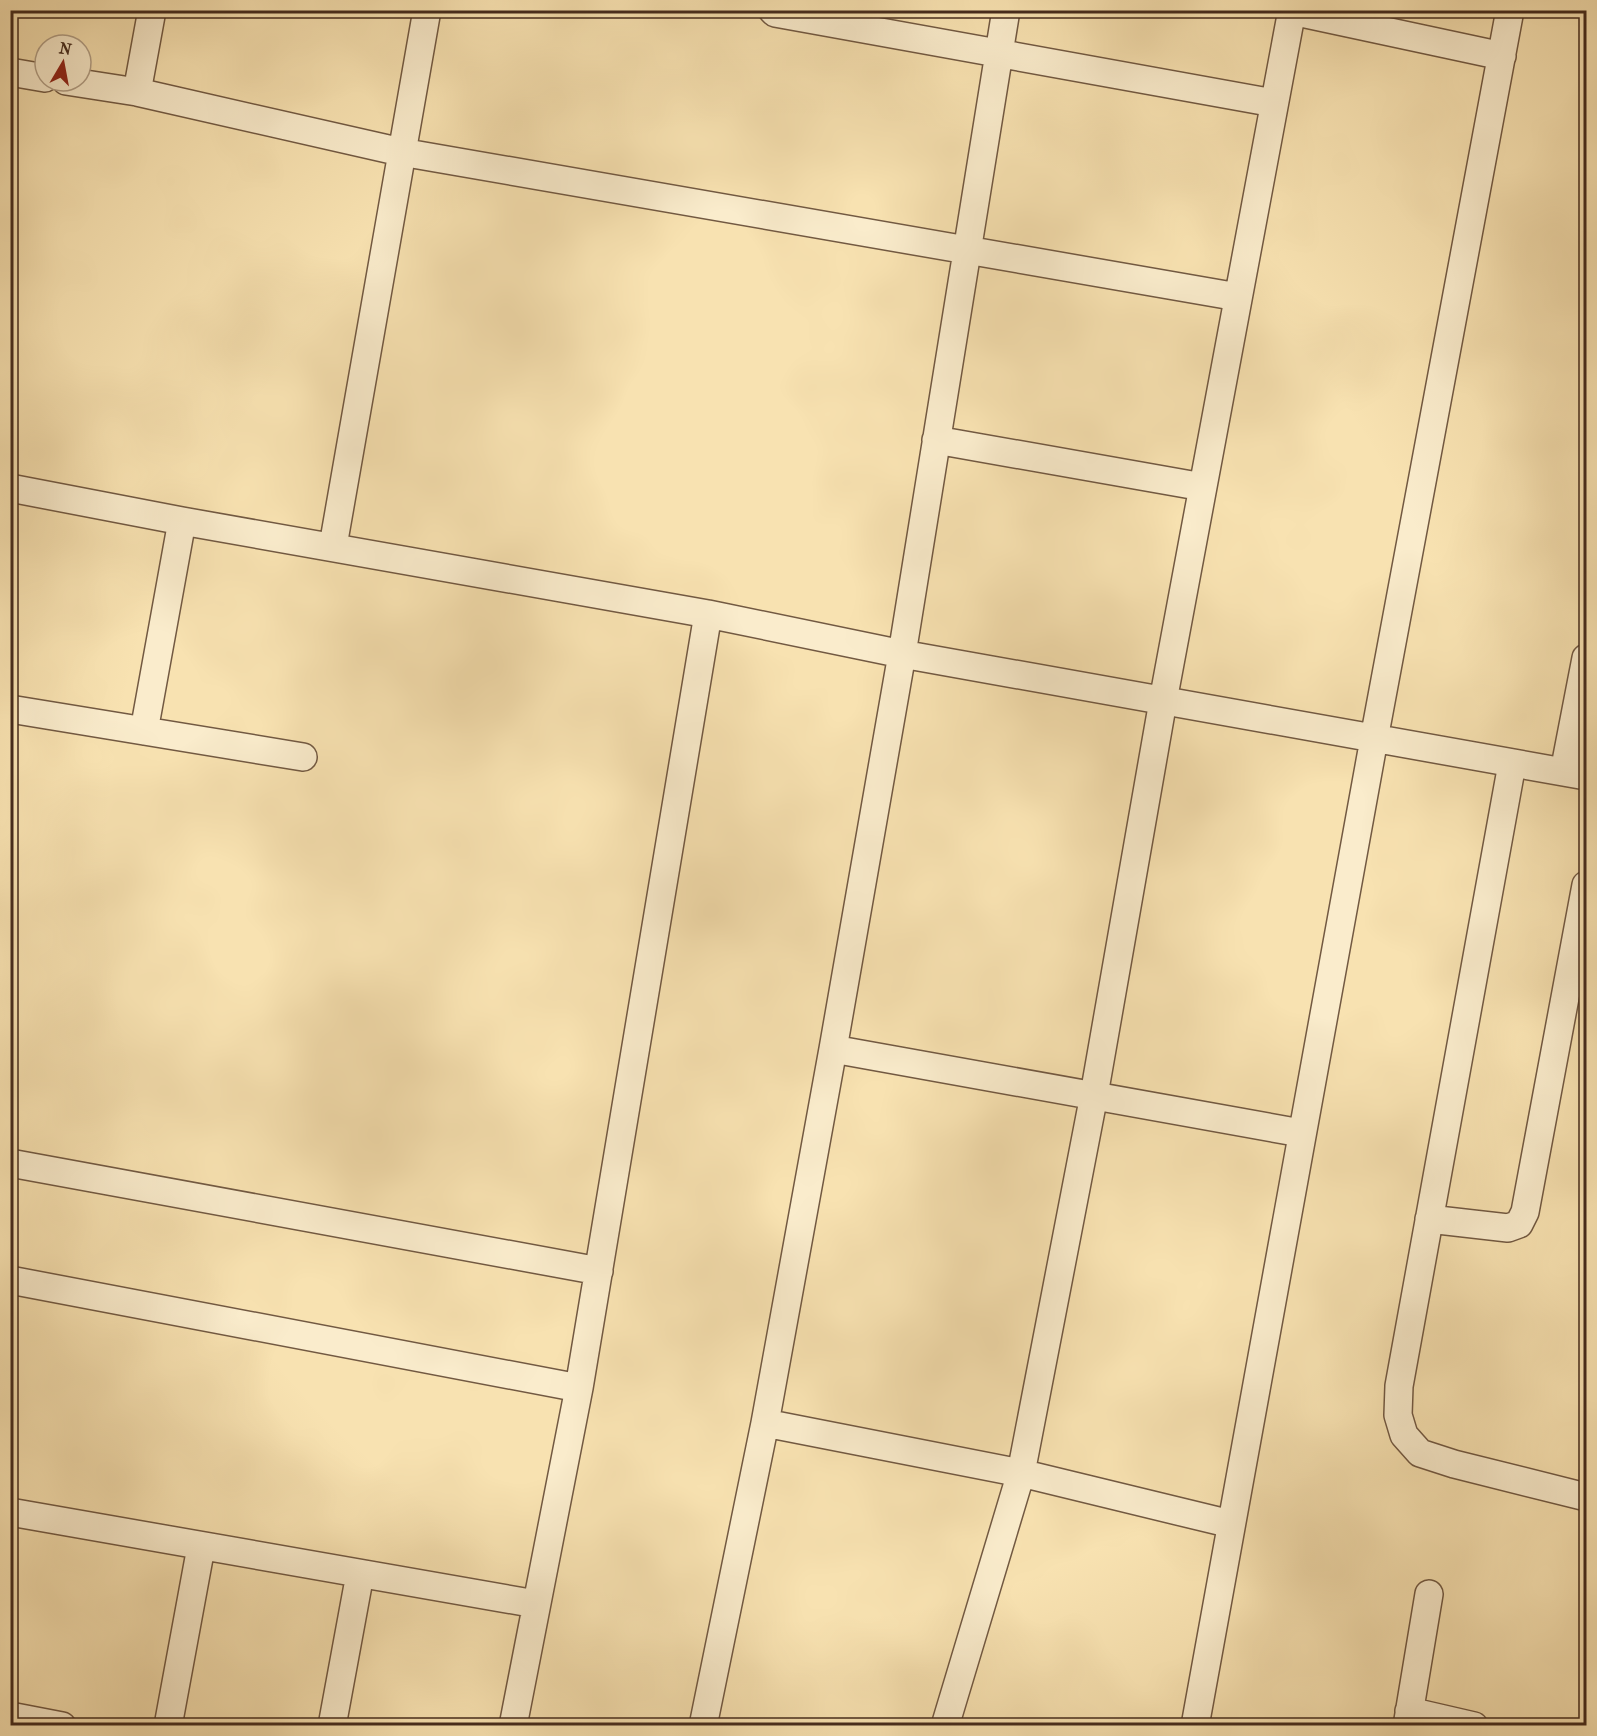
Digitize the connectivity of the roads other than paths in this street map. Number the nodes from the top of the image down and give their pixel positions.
1 (152, 10) edge
2 (427, 10) edge
3 (772, 10) edge
4 (1006, 10) edge
5 (1510, 10) edge
6 (1292, 11) edge
7 (999, 53) junction
8 (1502, 56) junction
9 (10, 72) edge
10 (33, 76) edge
11 (93, 85) edge
12 (136, 92) junction
13 (1274, 103) junction
14 (401, 152) junction
15 (967, 250) junction
16 (1238, 297) junction
17 (936, 440) junction
18 (1203, 487) junction
19 (10, 488) edge
20 (182, 521) junction
21 (333, 546) junction
22 (708, 614) junction
23 (902, 654) junction
24 (1587, 658) edge
25 (1163, 701) junction
26 (10, 709) edge
27 (144, 731) junction
28 (1374, 739) junction
29 (303, 757) dead end
30 (1512, 764) junction
31 (1575, 774) edge
32 (1587, 885) edge
33 (833, 1048) junction
34 (1094, 1095) junction
35 (1301, 1133) junction
36 (10, 1164) edge
37 (1429, 1219) junction
38 (599, 1271) junction
39 (10, 1280) edge
40 (579, 1388) junction
41 (765, 1423) junction
42 (1021, 1473) junction
43 (1587, 1497) edge
44 (10, 1512) edge
45 (1231, 1524) junction
46 (201, 1546) junction
47 (360, 1574) junction
48 (1429, 1594) dead end
49 (536, 1605) junction
50 (10, 1716) edge
51 (1408, 1718) edge
52 (62, 1725) edge
53 (168, 1725) edge
54 (333, 1725) edge
55 (513, 1725) edge
56 (703, 1725) edge
57 (945, 1725) edge
58 (1195, 1725) edge
59 (1474, 1725) edge

1 - 12 street
2 - 14 street
3 - 7 street
4 - 7 street
5 - 8 street
6 - 8 street
6 - 13 street
7 - 13 street
7 - 15 street
8 - 28 street
9 - 10 street
11 - 12 street
12 - 14 street
13 - 16 street
14 - 15 street
14 - 21 street
15 - 16 street
15 - 17 street
16 - 18 street
17 - 18 street
17 - 23 street
18 - 25 street
19 - 20 street
20 - 21 street
20 - 27 street
21 - 22 street
22 - 23 street
22 - 38 street
23 - 25 street
23 - 33 street
24 - 31 street
25 - 28 street
25 - 34 street
26 - 27 street
27 - 29 street
28 - 30 street
28 - 35 street
30 - 31 street
30 - 37 street
32 - 37 street
33 - 34 street
33 - 41 street
34 - 35 street
34 - 42 street
35 - 45 street
36 - 38 street
37 - 43 street
38 - 40 street
39 - 40 street
40 - 49 street
41 - 42 street
41 - 56 street
42 - 45 street
42 - 57 street
44 - 46 street
45 - 58 street
46 - 47 street
46 - 53 street
47 - 49 street
47 - 54 street
48 - 51 street
49 - 55 street
50 - 52 street
51 - 59 street

